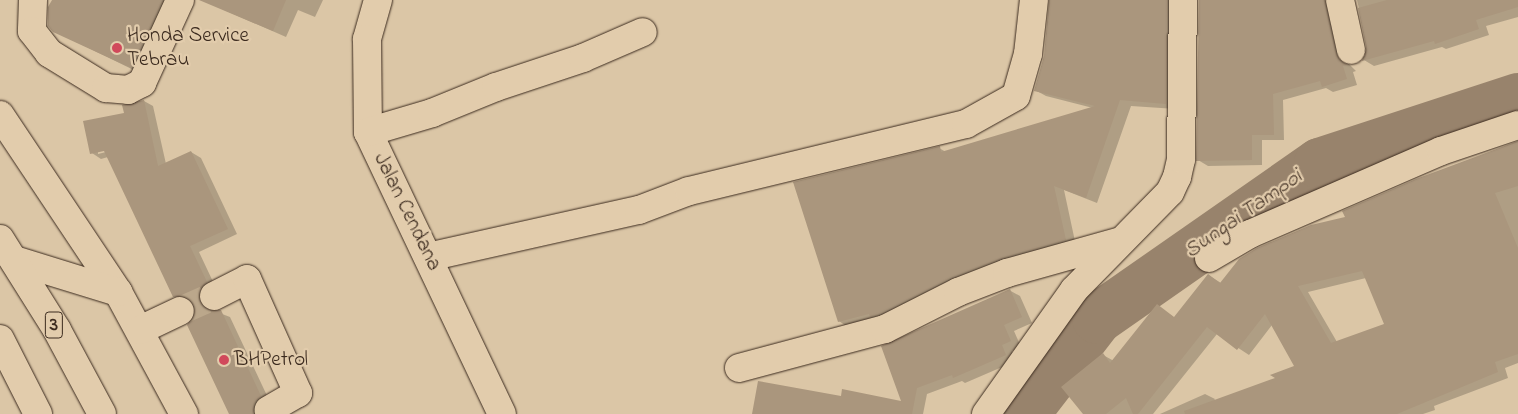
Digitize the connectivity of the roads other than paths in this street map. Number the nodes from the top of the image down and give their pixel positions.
1 (33, 0) edge
2 (180, 0) edge
3 (378, 0) edge
4 (1034, 0) edge
5 (1183, 0) edge
6 (1340, 0) edge
7 (643, 32) dead end
8 (1351, 50) dead end
9 (0, 115) edge
10 (1518, 125) edge
11 (368, 132) junction
12 (1121, 240) junction
13 (7, 250) edge
14 (428, 257) junction
15 (1209, 258) dead end
16 (118, 292) junction
17 (214, 296) tunnel mouth
18 (180, 311) tunnel mouth
19 (140, 330) junction
20 (0, 339) edge
21 (739, 368) dead end
22 (268, 410) dead end
23 (38, 414) edge
24 (102, 414) edge
25 (184, 414) edge
26 (502, 414) edge
27 (986, 414) edge

1 - 2 main road
3 - 11 main road, Jalan Cendana
4 - 14 main road
5 - 12 main road
6 - 8 main road
7 - 11 main road
9 - 16 main road
10 - 15 main road
11 - 14 main road, Jalan Cendana
12 - 21 main road
12 - 27 main road
13 - 16 main road
13 - 24 main road, 3
14 - 26 main road, Jalan Cendana
16 - 19 main road
17 - 22 main road
18 - 19 main road
19 - 25 main road
20 - 23 main road

